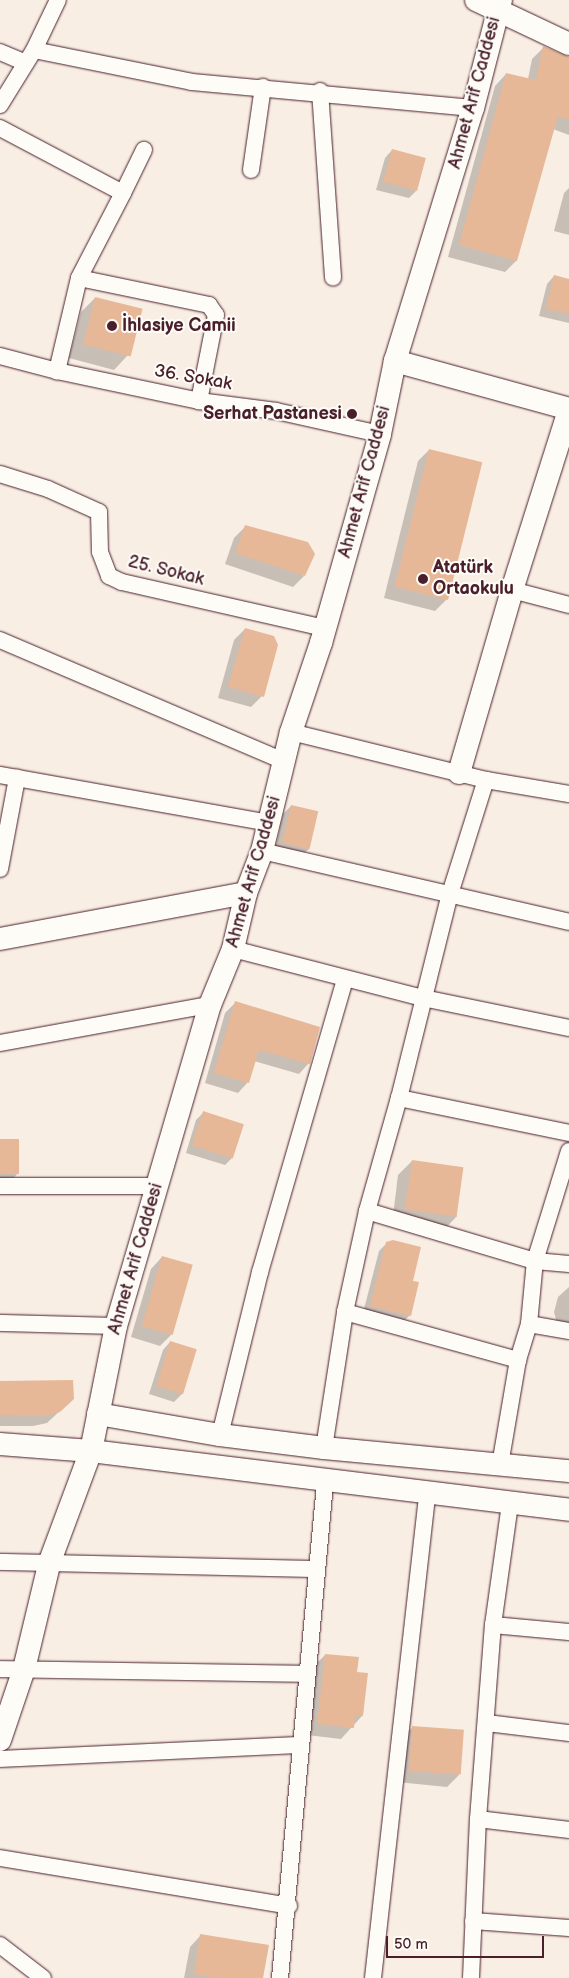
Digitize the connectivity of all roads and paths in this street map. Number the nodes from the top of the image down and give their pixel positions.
1 (58, 0) edge
2 (476, 0) edge
3 (499, 6) edge
4 (569, 44) edge
5 (0, 52) edge
6 (30, 56) junction
7 (263, 87) junction
8 (320, 92) junction
9 (0, 105) edge
10 (473, 108) junction
11 (0, 128) edge
12 (144, 150) dead end
13 (251, 170) dead end
14 (123, 193) junction
15 (79, 278) junction
16 (333, 278) dead end
17 (0, 356) edge
18 (395, 361) junction
19 (57, 371) junction
20 (198, 401) junction
21 (569, 409) edge
22 (380, 434) junction
23 (0, 474) edge
24 (512, 590) junction
25 (569, 605) edge
26 (325, 628) junction
27 (0, 640) edge
28 (291, 732) junction
29 (283, 761) junction
30 (459, 774) junction
31 (0, 775) edge
32 (16, 778) junction
33 (486, 780) junction
34 (569, 794) edge
35 (269, 823) junction
36 (262, 851) junction
37 (0, 868) edge
38 (246, 893) junction
39 (449, 897) junction
40 (569, 922) edge
41 (0, 939) edge
42 (233, 949) junction
43 (345, 980) junction
44 (423, 998) junction
45 (210, 1005) junction
46 (569, 1028) edge
47 (0, 1043) edge
48 (399, 1098) junction
49 (569, 1133) edge
50 (569, 1151) edge
51 (0, 1186) edge
52 (157, 1186) junction
53 (366, 1211) junction
54 (535, 1261) junction
55 (569, 1264) edge
56 (345, 1312) junction
57 (0, 1323) edge
58 (529, 1324) junction
59 (116, 1326) junction
60 (569, 1330) edge
61 (518, 1360) junction
62 (98, 1414) junction
63 (220, 1435) junction
64 (0, 1444) edge
65 (324, 1448) junction
66 (91, 1451) junction
67 (500, 1465) junction
68 (569, 1471) edge
69 (326, 1482) junction
70 (426, 1493) junction
71 (510, 1504) junction
72 (569, 1510) edge
73 (0, 1562) edge
74 (50, 1562) junction
75 (316, 1569) junction
76 (493, 1625) junction
77 (569, 1632) edge
78 (0, 1669) edge
79 (24, 1669) junction
80 (307, 1674) junction
81 (487, 1723) junction
82 (569, 1733) edge
83 (0, 1740) edge
84 (301, 1745) junction
85 (0, 1760) edge
86 (478, 1819) junction
87 (569, 1830) edge
88 (0, 1858) edge
89 (288, 1906) junction
90 (473, 1921) junction
91 (569, 1928) edge
92 (0, 1945) edge
93 (43, 1978) edge
94 (280, 1978) edge
95 (373, 1978) edge
96 (471, 1978) edge

1 - 6 street
2 - 3 street
3 - 4 street
3 - 10 street, Ahmet Arif Caddesi
5 - 6 street
6 - 7 street
6 - 9 street
7 - 8 street
7 - 13 street
8 - 10 street
8 - 16 street
10 - 18 street, Ahmet Arif Caddesi
11 - 14 street
12 - 14 street
14 - 15 street
15 - 19 street
15 - 20 street
17 - 19 street, 36. Sokak
18 - 21 street
18 - 22 street, Ahmet Arif Caddesi
19 - 20 street, 36. Sokak
20 - 22 street, 36. Sokak
21 - 24 street
22 - 26 street, Ahmet Arif Caddesi
23 - 26 street, 25. Sokak
24 - 25 street
24 - 30 street
26 - 28 street, Ahmet Arif Caddesi
27 - 29 street
28 - 29 street, Ahmet Arif Caddesi
28 - 30 street
29 - 35 street, Ahmet Arif Caddesi
30 - 33 street
31 - 32 street
32 - 35 street
32 - 37 street
33 - 34 street
33 - 39 street
35 - 36 street, Ahmet Arif Caddesi
36 - 38 street, Ahmet Arif Caddesi
36 - 39 street
38 - 41 street
38 - 42 street, Ahmet Arif Caddesi
39 - 40 street
39 - 44 street
42 - 43 street
42 - 45 street, Ahmet Arif Caddesi
43 - 44 street
43 - 63 street
44 - 46 street
44 - 48 street
45 - 47 street
45 - 52 street, Ahmet Arif Caddesi
48 - 49 street
48 - 53 street
50 - 54 street
51 - 52 street
52 - 59 street, Ahmet Arif Caddesi
53 - 54 street
53 - 56 street
54 - 55 street
54 - 58 street
56 - 61 street
56 - 65 street
57 - 59 street
58 - 60 street
58 - 61 street
59 - 62 street, Ahmet Arif Caddesi
61 - 67 street
62 - 63 street
62 - 66 street, Ahmet Arif Caddesi
63 - 65 street
64 - 66 street
65 - 67 street
66 - 69 street
66 - 74 street, Ahmet Arif Caddesi
67 - 68 street
69 - 70 street
69 - 75 street
70 - 71 street
70 - 95 street
71 - 72 street
71 - 76 street
73 - 74 street
74 - 75 street
74 - 79 street, Ahmet Arif Caddesi
75 - 80 street
76 - 77 street
76 - 81 street
78 - 79 street
79 - 80 street
79 - 83 street, Ahmet Arif Caddesi
80 - 84 street
81 - 82 street
81 - 86 street
84 - 85 street
84 - 89 street
86 - 87 street
86 - 90 street
88 - 89 street
89 - 94 street
90 - 91 street
90 - 96 street
92 - 93 street

